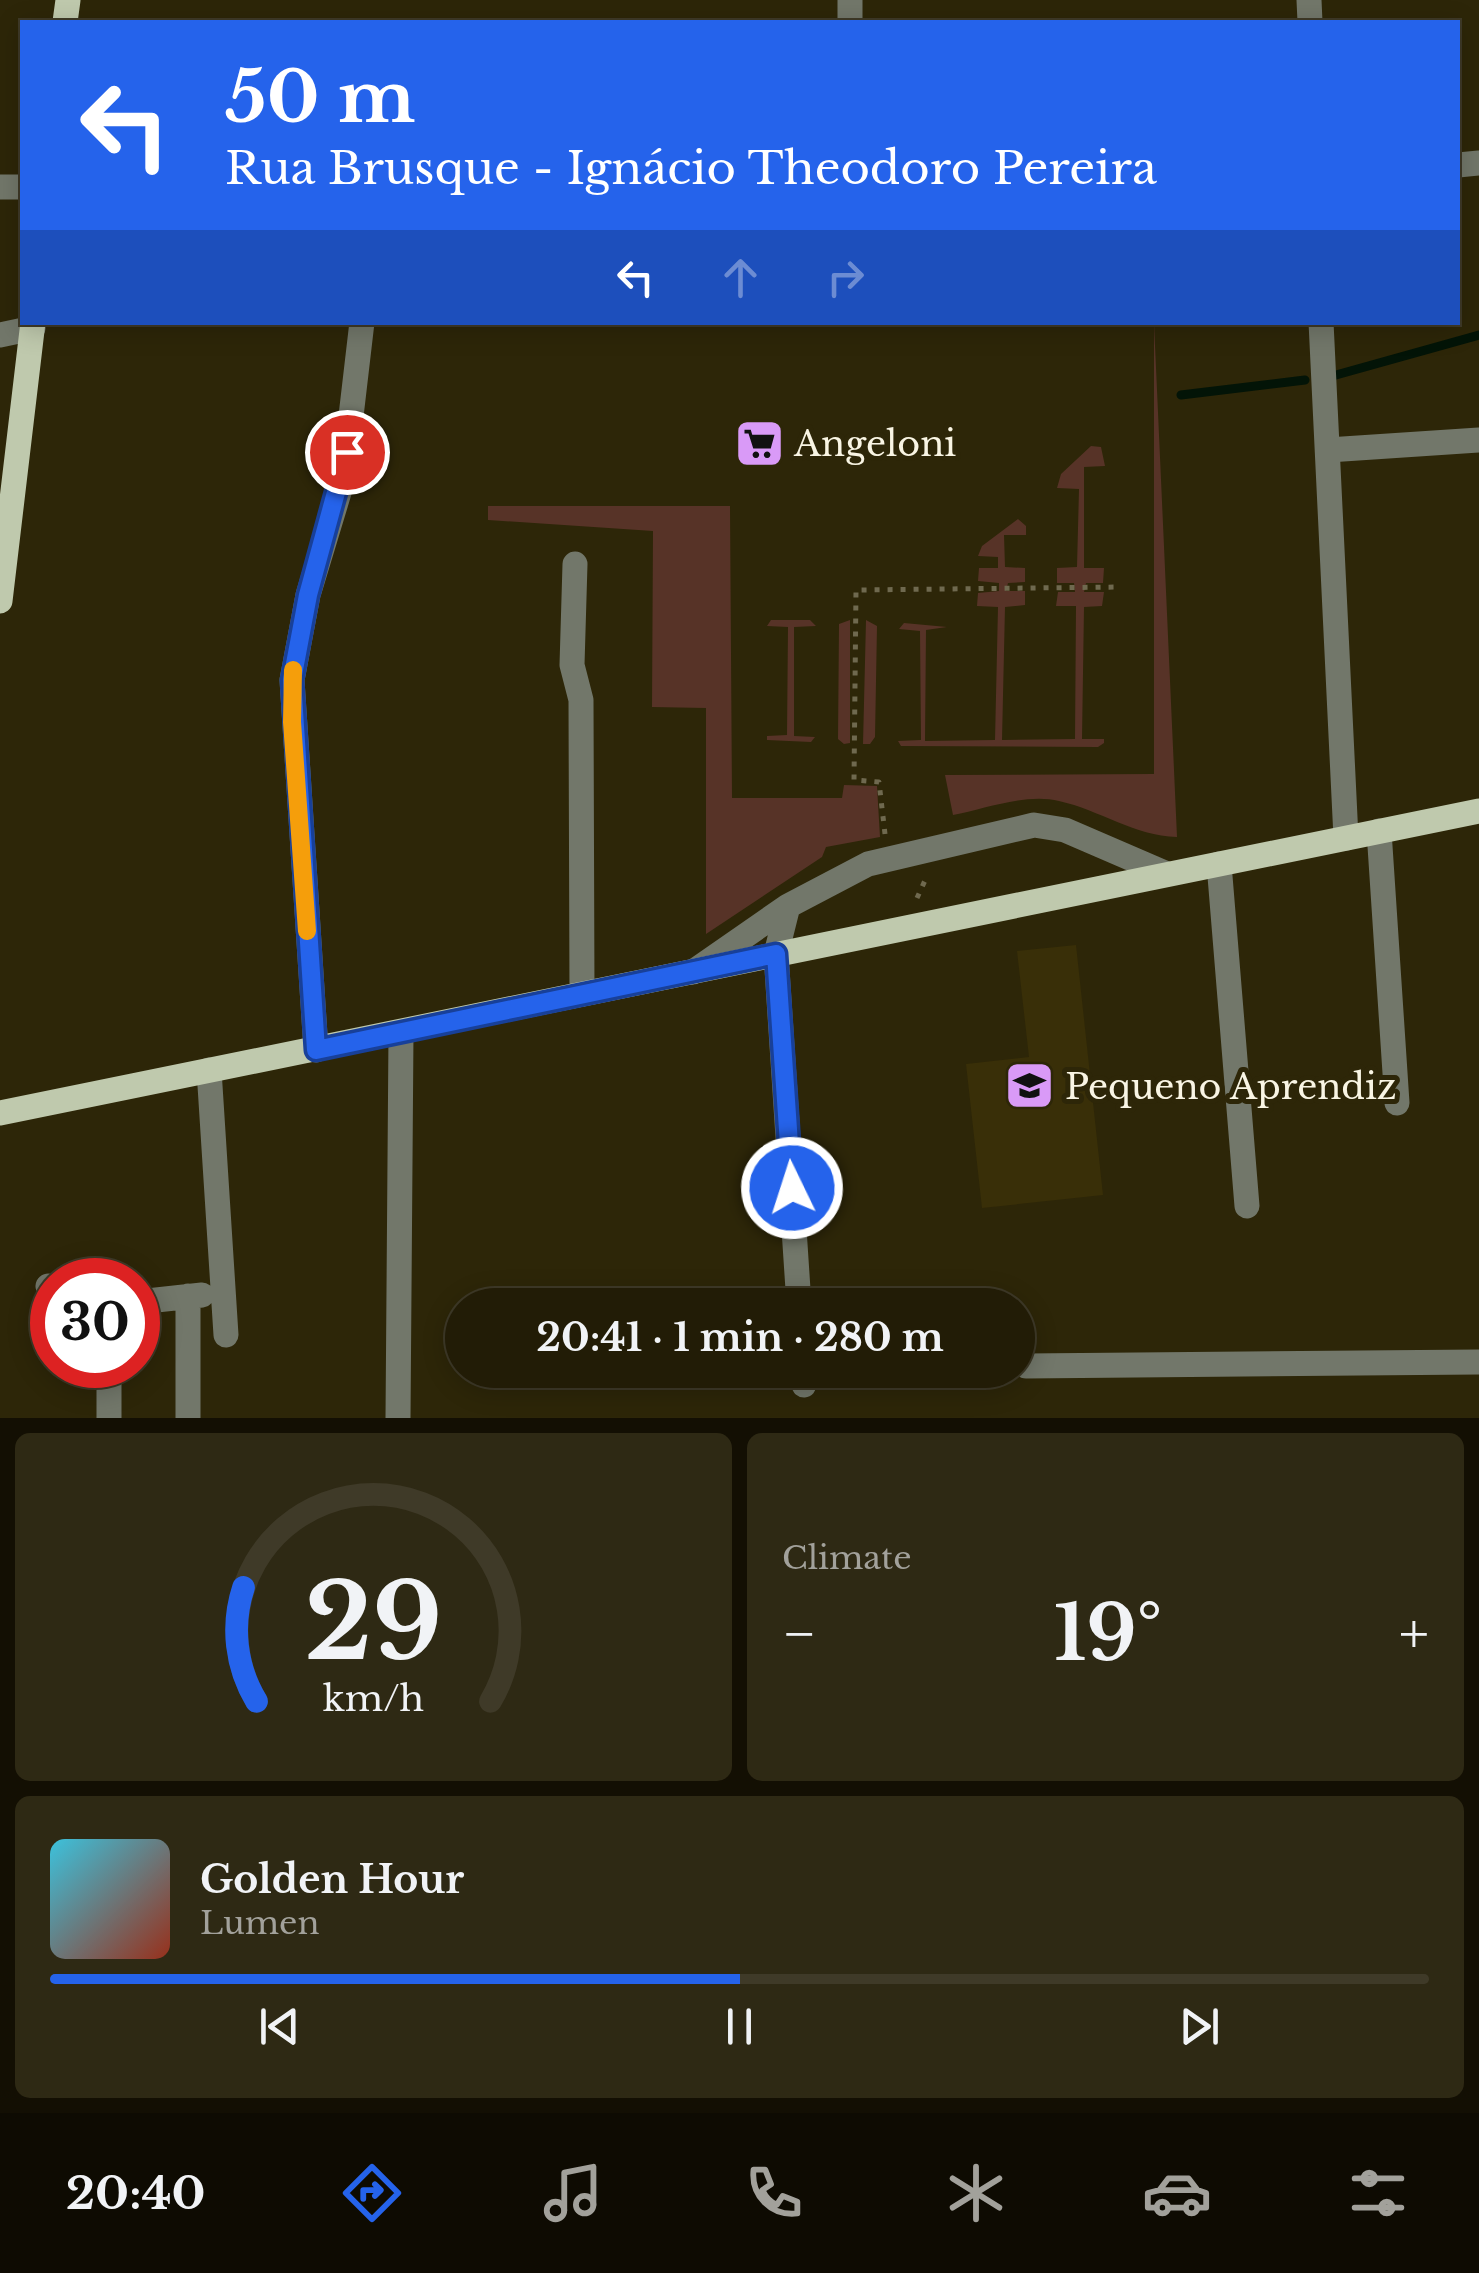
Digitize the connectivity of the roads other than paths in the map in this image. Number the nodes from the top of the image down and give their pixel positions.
1 (33, 325) edge
2 (362, 325) edge
3 (1321, 325) edge
4 (0, 334) edge
5 (1479, 440) edge
6 (1328, 450) junction
7 (575, 564) dead end
8 (0, 601) edge
9 (1479, 811) edge
10 (1379, 831) junction
11 (1346, 838) junction
12 (1220, 864) junction
13 (1167, 874) junction
14 (788, 906) junction
15 (776, 954) junction
16 (693, 972) junction
17 (582, 994) junction
18 (402, 1032) junction
19 (316, 1050) junction
20 (209, 1070) junction
21 (1397, 1103) dead end
22 (0, 1112) edge
23 (1247, 1206) dead end
24 (798, 1288) edge
25 (224, 1292) junction
26 (188, 1296) junction
27 (160, 1299) edge
28 (226, 1335) dead end
29 (1479, 1362) edge
30 (1035, 1366) edge
31 (109, 1388) edge
32 (109, 1418) edge
33 (188, 1418) edge
34 (398, 1418) edge

1 - 4 street
1 - 8 main road
2 - 19 street
3 - 6 street
5 - 6 street
6 - 11 street
7 - 17 street
9 - 10 main road
10 - 11 main road
10 - 21 street
11 - 12 main road
12 - 13 main road
12 - 23 street
13 - 14 street
13 - 15 main road
14 - 15 street
14 - 16 street
15 - 16 main road
15 - 24 street
16 - 17 main road
17 - 18 main road
18 - 19 main road
18 - 34 street
19 - 20 main road
20 - 22 main road
20 - 25 street
25 - 26 street
25 - 28 street
26 - 27 street
26 - 33 street
29 - 30 street
31 - 32 street

